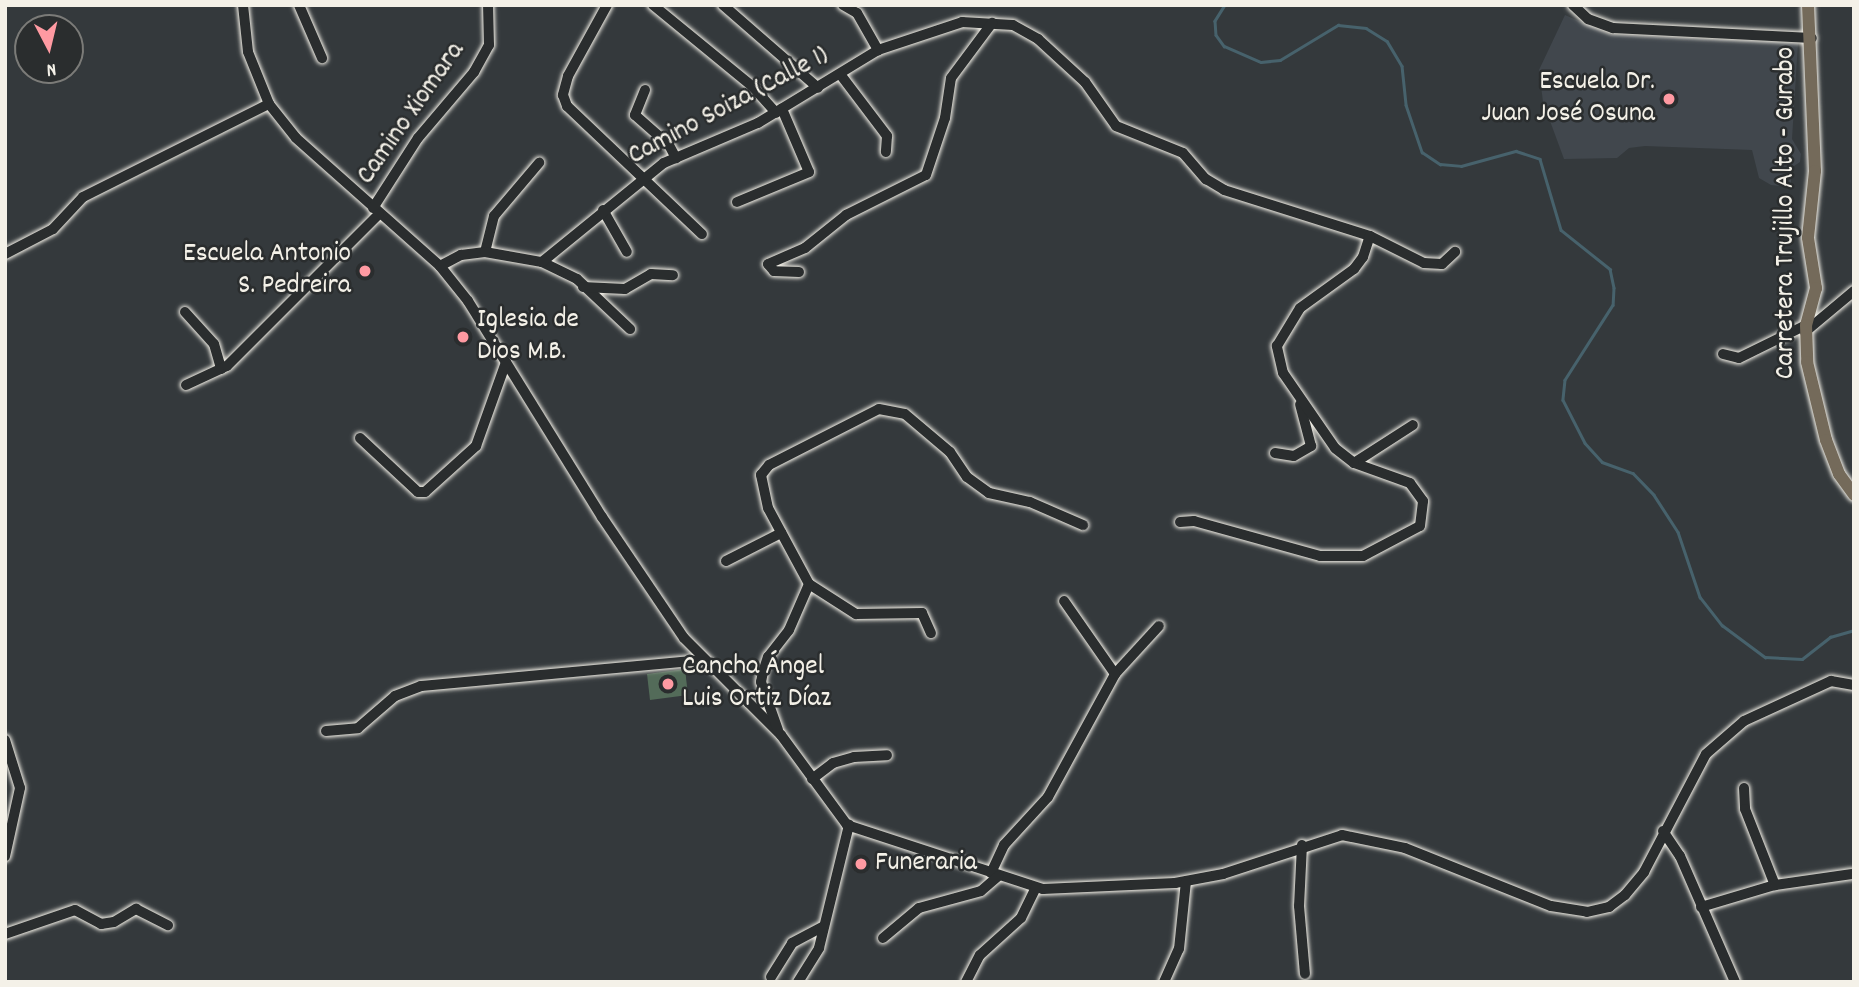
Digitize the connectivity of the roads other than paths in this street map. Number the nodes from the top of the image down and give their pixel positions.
1 (243, 5) edge
2 (299, 5) edge
3 (488, 5) edge
4 (607, 5) edge
5 (653, 5) edge
6 (723, 5) edge
7 (842, 5) edge
8 (1573, 5) edge
9 (1808, 5) edge
10 (992, 23) junction
11 (1812, 38) junction
12 (878, 50) junction
13 (322, 58) dead end
14 (840, 74) junction
15 (818, 88) junction
16 (645, 90) dead end
17 (269, 104) junction
18 (779, 111) junction
19 (886, 152) dead end
20 (676, 158) junction
21 (539, 163) dead end
22 (642, 177) junction
23 (737, 202) dead end
24 (603, 210) junction
25 (376, 211) junction
26 (702, 234) dead end
27 (1370, 236) junction
28 (485, 252) junction
29 (627, 252) dead end
30 (1455, 253) dead end
31 (5, 254) edge
32 (542, 262) junction
33 (440, 266) junction
34 (799, 272) dead end
35 (673, 275) dead end
36 (583, 287) junction
37 (1854, 291) edge
38 (185, 312) dead end
39 (630, 329) dead end
40 (1805, 329) junction
41 (1723, 354) dead end
42 (506, 362) junction
43 (221, 369) junction
44 (187, 385) dead end
45 (1300, 401) junction
46 (1413, 425) dead end
47 (360, 438) dead end
48 (1275, 453) dead end
49 (1354, 463) junction
50 (1854, 495) edge
51 (1180, 522) dead end
52 (1083, 525) dead end
53 (781, 533) junction
54 (726, 561) dead end
55 (809, 584) junction
56 (1064, 601) dead end
57 (1159, 626) dead end
58 (931, 633) dead end
59 (703, 660) junction
60 (1115, 674) junction
61 (1854, 685) edge
62 (326, 731) dead end
63 (780, 736) junction
64 (5, 740) edge
65 (887, 755) dead end
66 (812, 779) junction
67 (1744, 788) dead end
68 (849, 825) junction
69 (1663, 831) junction
70 (1302, 845) junction
71 (5, 856) edge
72 (994, 874) junction
73 (1852, 874) edge
74 (1186, 881) junction
75 (1775, 885) junction
76 (1036, 887) junction
77 (1702, 906) junction
78 (168, 925) dead end
79 (824, 926) junction
80 (5, 934) edge
81 (883, 938) dead end
82 (1305, 974) dead end
83 (771, 976) dead end
84 (798, 982) edge
85 (966, 982) edge
86 (1164, 982) edge
87 (1735, 982) edge

1 - 17 street
2 - 13 street
3 - 25 street, Camino Xiomara
4 - 22 street
5 - 18 street
6 - 15 street
7 - 12 street
8 - 11 street
9 - 11 main road, Carretera Trujillo Alto - Gurabo
10 - 12 street, Camino Soiza (Calle 1)
10 - 27 street, Camino Soiza (Calle 1)
10 - 34 street
11 - 40 main road, Carretera Trujillo Alto - Gurabo
12 - 14 street, Camino Soiza (Calle 1)
14 - 15 street, Camino Soiza (Calle 1)
14 - 19 street
15 - 18 street, Camino Soiza (Calle 1)
16 - 20 street
17 - 25 street
17 - 31 street
18 - 20 street, Camino Soiza (Calle 1)
18 - 23 street
20 - 22 street, Camino Soiza (Calle 1)
21 - 28 street
22 - 24 street, Camino Soiza (Calle 1)
22 - 26 street
24 - 29 street
24 - 32 street, Camino Soiza (Calle 1)
25 - 33 street
25 - 43 street, Camino Xiomara
27 - 30 street, Camino Soiza (Calle 1)
27 - 45 street
28 - 32 street
28 - 33 street
32 - 36 street
33 - 42 street
35 - 36 street
36 - 39 street
37 - 40 street
38 - 43 street
40 - 41 street
40 - 50 main road, Carretera Trujillo Alto - Gurabo
42 - 47 street
42 - 59 street
43 - 44 street, Camino Xiomara
45 - 48 street
45 - 49 street
46 - 49 street
49 - 51 street
52 - 53 street
53 - 54 street
53 - 55 street
55 - 58 street
55 - 63 street
56 - 60 street
57 - 60 street
59 - 62 street
59 - 63 street
60 - 72 street
61 - 69 street
63 - 66 street
64 - 71 street
65 - 66 street
66 - 68 street
67 - 75 street
68 - 72 street
68 - 79 street
69 - 70 street
69 - 77 street
70 - 74 street
70 - 82 street
72 - 76 street
72 - 81 street
73 - 75 street
74 - 76 street
74 - 86 street
75 - 77 street
76 - 85 street
77 - 87 street
78 - 80 street
79 - 83 street
79 - 84 street

